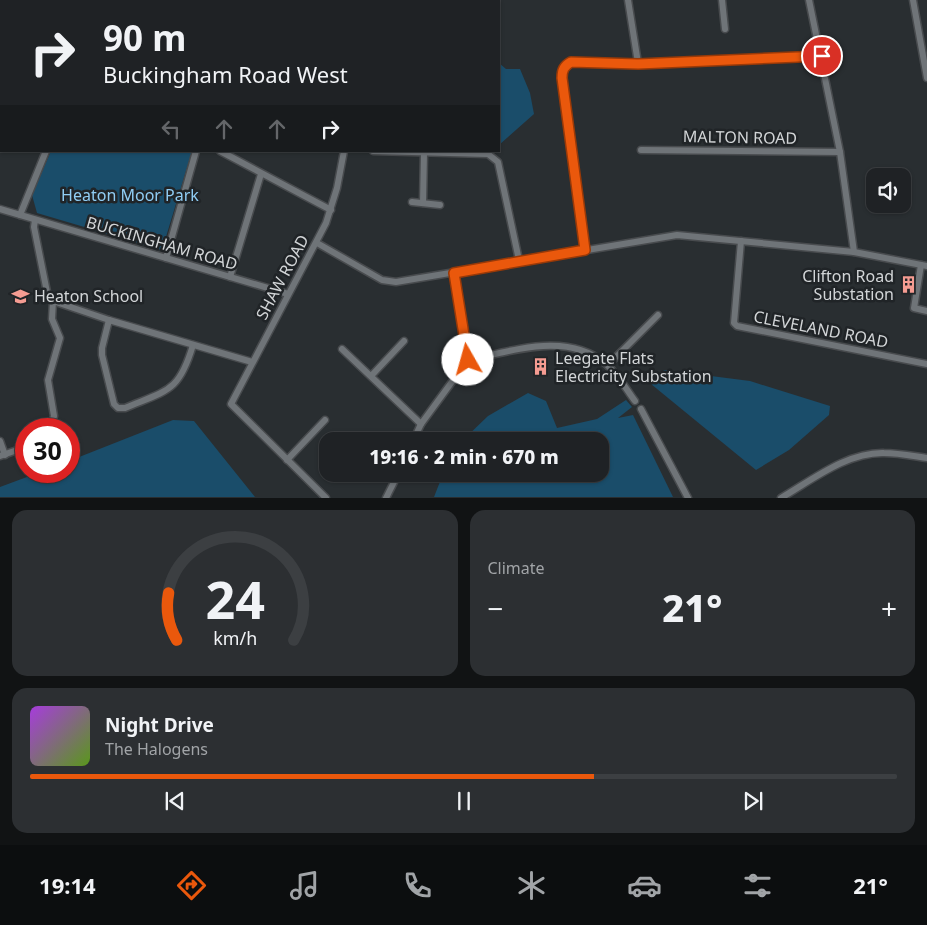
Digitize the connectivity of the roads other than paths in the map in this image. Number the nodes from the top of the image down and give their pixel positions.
1 (628, 0) edge
2 (722, 0) edge
3 (809, 0) edge
4 (913, 0) edge
5 (725, 29) dead end
6 (822, 56) junction
7 (638, 64) junction
8 (927, 78) edge
9 (641, 150) dead end
10 (46, 152) edge
11 (196, 152) edge
12 (222, 152) edge
13 (344, 152) edge
14 (398, 152) edge
15 (840, 152) junction
16 (424, 153) junction
17 (261, 174) junction
18 (412, 202) dead end
19 (423, 203) junction
20 (440, 205) dead end
21 (0, 209) edge
22 (332, 210) junction
23 (20, 215) junction
24 (35, 220) junction
25 (741, 241) junction
26 (316, 243) junction
27 (585, 250) junction
28 (854, 252) junction
29 (166, 258) junction
30 (519, 260) junction
31 (924, 265) edge
32 (454, 273) junction
33 (230, 277) junction
34 (288, 294) junction
35 (53, 301) junction
36 (927, 311) edge
37 (658, 315) dead end
38 (109, 320) junction
39 (404, 341) dead end
40 (192, 345) junction
41 (342, 349) dead end
42 (468, 360) junction
43 (252, 362) junction
44 (927, 364) edge
45 (608, 365) junction
46 (372, 375) junction
47 (636, 401) dead end
48 (641, 409) dead end
49 (53, 418) edge
50 (325, 420) dead end
51 (422, 424) junction
52 (418, 432) edge
53 (0, 440) edge
54 (15, 451) edge
55 (2, 455) edge
56 (927, 458) edge
57 (287, 460) junction
58 (394, 482) edge
59 (326, 498) edge
60 (386, 498) edge
61 (688, 498) edge
62 (781, 498) edge

1 - 7 street
2 - 5 street
3 - 6 street
4 - 8 street
6 - 7 street
6 - 15 street
7 - 27 street
9 - 15 street, MALTON ROAD
10 - 23 street
11 - 29 street
12 - 17 street
13 - 22 street, SHAW ROAD
14 - 16 street
15 - 28 street
16 - 19 street
16 - 30 street
17 - 22 street
17 - 33 street
18 - 19 street
19 - 20 street
21 - 23 street, BUCKINGHAM ROAD
22 - 26 street, SHAW ROAD
23 - 24 street, BUCKINGHAM ROAD
24 - 29 street, BUCKINGHAM ROAD
24 - 35 street
25 - 27 street
25 - 28 street
25 - 44 street, CLEVELAND ROAD
26 - 32 street
26 - 34 street, SHAW ROAD
27 - 30 street
28 - 31 street
29 - 33 street, BUCKINGHAM ROAD
30 - 32 street
31 - 36 street
32 - 42 street
33 - 34 street, BUCKINGHAM ROAD
34 - 43 street, SHAW ROAD
35 - 38 street
35 - 49 street
37 - 45 street
38 - 40 street
38 - 40 street
39 - 46 street
40 - 43 street
41 - 46 street
42 - 45 street
42 - 51 street
43 - 57 street, SHAW ROAD
45 - 47 street
46 - 51 street
48 - 61 street
50 - 57 street
51 - 52 street
53 - 55 street
54 - 55 street
56 - 62 street
57 - 59 street
58 - 60 street

